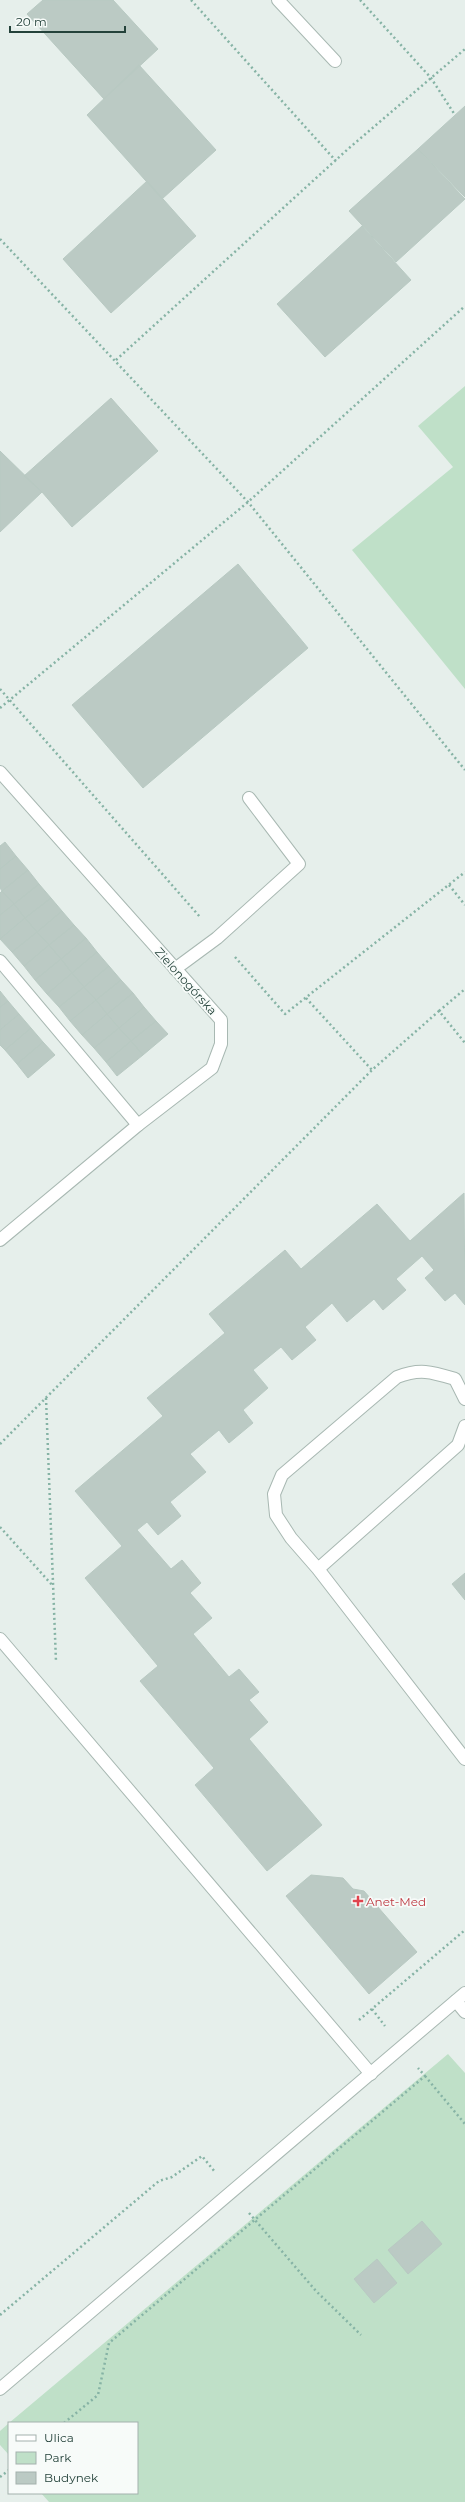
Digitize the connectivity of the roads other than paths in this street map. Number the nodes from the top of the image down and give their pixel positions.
1 (278, 0) edge
2 (335, 61) dead end
3 (0, 772) edge
4 (249, 798) dead end
5 (0, 961) edge
6 (175, 969) junction
7 (138, 1125) junction
8 (0, 1240) edge
9 (465, 1399) edge
10 (465, 1426) edge
11 (318, 1569) junction
12 (0, 1639) edge
13 (465, 1759) edge
14 (465, 1993) edge
15 (456, 2001) junction
16 (465, 2012) edge
17 (371, 2074) junction
18 (0, 2389) edge

1 - 2 street
3 - 6 street, Zielonogórska
4 - 6 street
5 - 7 street
6 - 7 street, Zielonogórska
7 - 8 street, Zielonogórska
9 - 11 street
10 - 11 street
11 - 13 street
12 - 17 street
14 - 15 street
15 - 16 street
15 - 17 street
17 - 18 street

